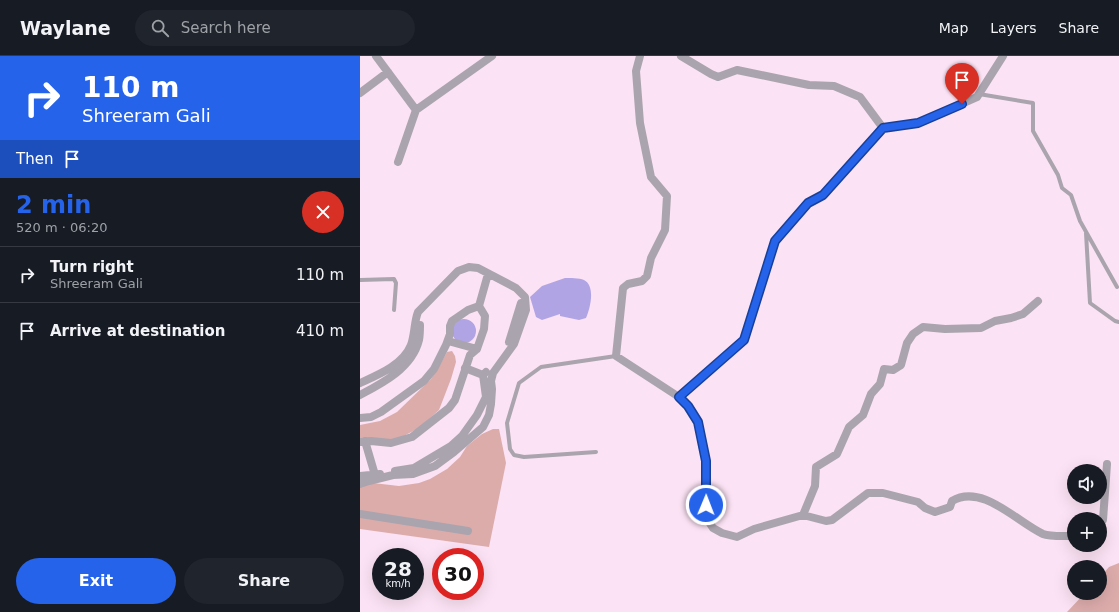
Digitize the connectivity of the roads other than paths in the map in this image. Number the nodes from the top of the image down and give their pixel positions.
1 (376, 56) edge
2 (492, 56) edge
3 (640, 56) edge
4 (681, 56) edge
5 (1003, 56) edge
6 (388, 72) junction
7 (360, 93) edge
8 (978, 94) junction
9 (416, 110) junction
10 (883, 128) junction
11 (398, 162) dead end
12 (1086, 231) junction
13 (488, 274) junction
14 (360, 280) edge
15 (1117, 287) dead end
16 (1038, 301) dead end
17 (521, 303) dead end
18 (479, 306) junction
19 (394, 310) dead end
20 (1119, 322) edge
21 (420, 324) dead end
22 (448, 341) junction
23 (477, 349) junction
24 (616, 356) junction
25 (465, 368) junction
26 (484, 375) junction
27 (360, 383) edge
28 (360, 395) edge
29 (679, 397) junction
30 (360, 418) edge
31 (362, 442) edge
32 (596, 452) dead end
33 (374, 474) junction
34 (360, 476) edge
35 (360, 484) edge
36 (360, 514) edge
37 (803, 515) junction
38 (468, 531) dead end
39 (1067, 536) edge

1 - 6 street
2 - 9 street
3 - 24 street
4 - 10 street
5 - 8 street
6 - 7 street
6 - 9 street
8 - 10 street
8 - 12 lane
9 - 11 street
10 - 29 street
12 - 15 lane
12 - 20 lane
13 - 18 street
13 - 27 street
13 - 35 street
14 - 19 lane
16 - 37 street
17 - 26 street
18 - 22 street
18 - 23 street
21 - 28 street
22 - 23 street
22 - 30 street
23 - 25 street
24 - 29 street
24 - 32 lane
25 - 26 street
25 - 31 street
26 - 33 street
29 - 37 street
31 - 33 street
33 - 34 street
36 - 38 street
37 - 39 street

